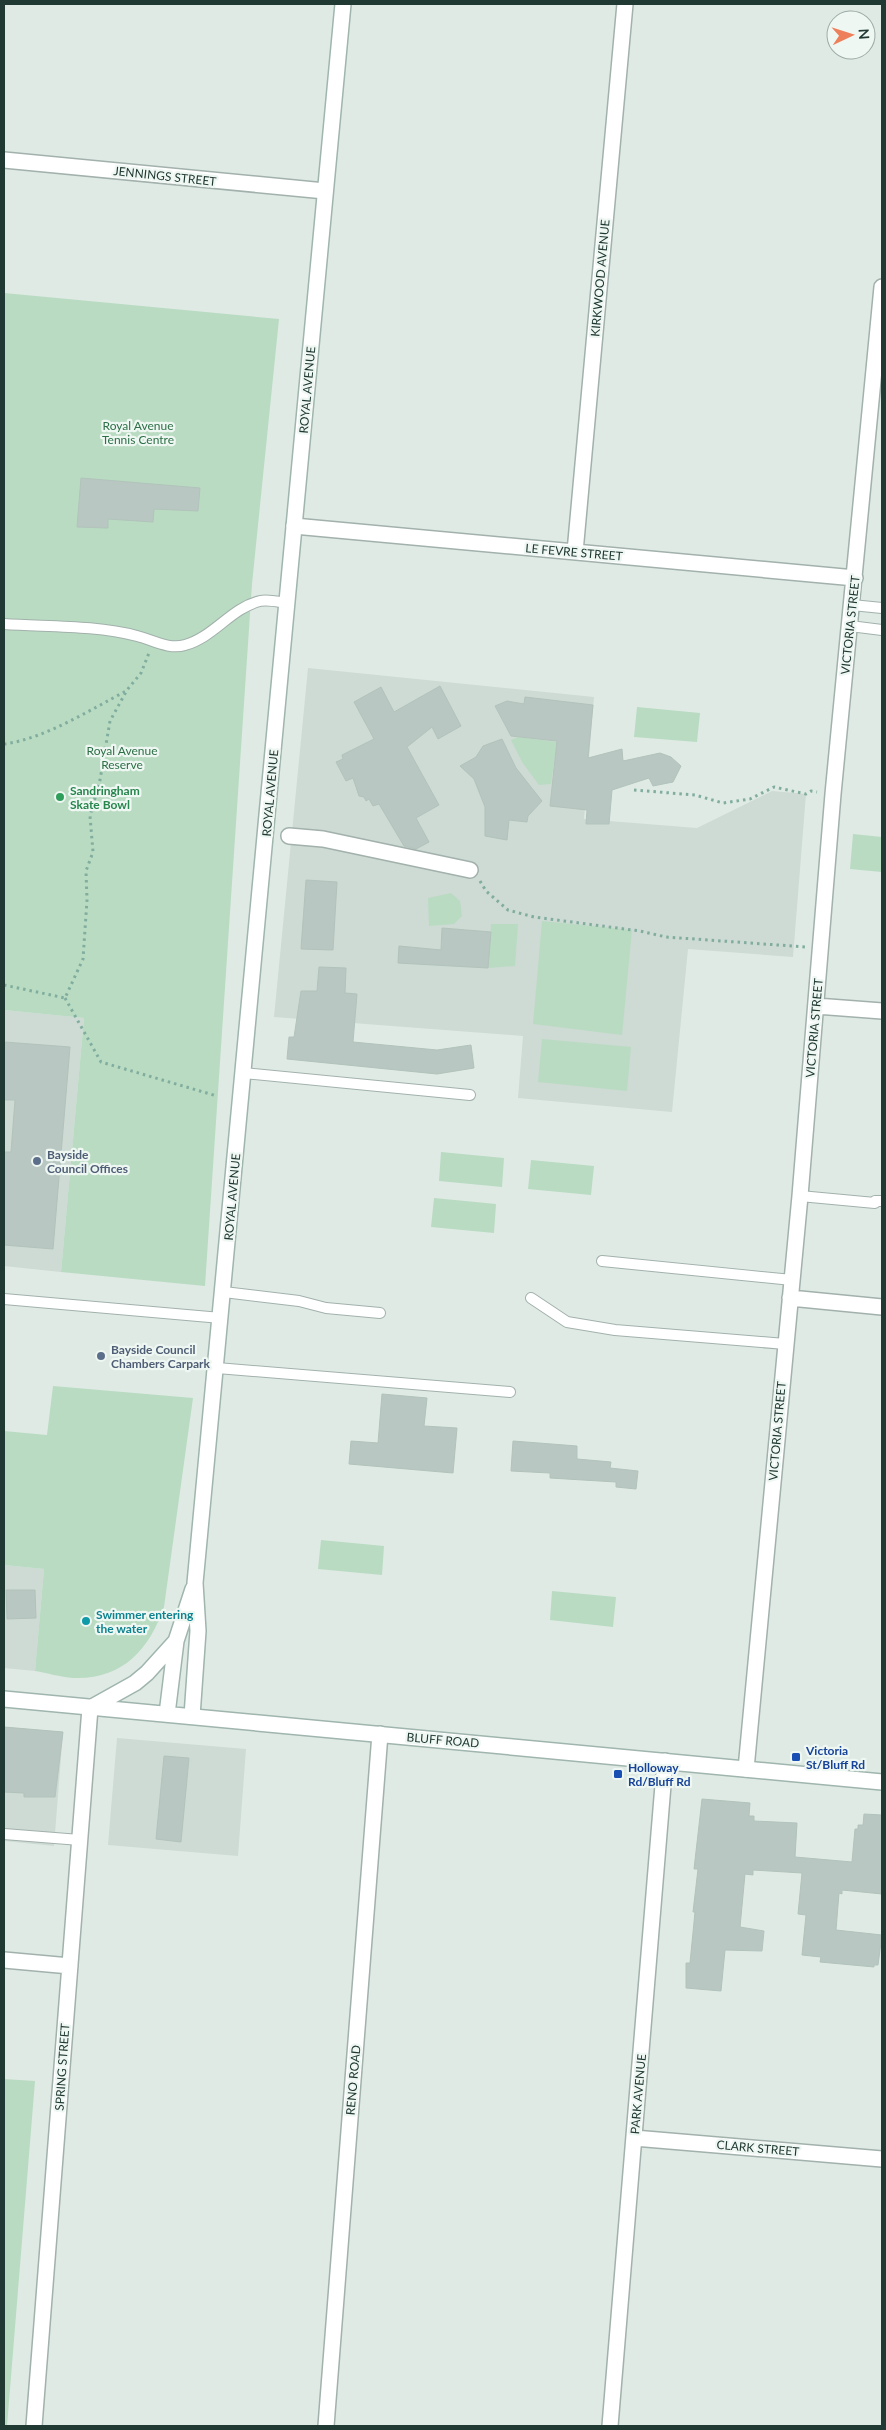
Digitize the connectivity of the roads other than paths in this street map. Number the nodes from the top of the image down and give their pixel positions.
1 (343, 4) edge
2 (625, 4) edge
3 (4, 160) edge
4 (325, 191) junction
5 (882, 287) edge
6 (294, 526) junction
7 (575, 552) junction
8 (855, 578) junction
9 (287, 603) junction
10 (852, 605) junction
11 (882, 608) edge
12 (4, 624) edge
13 (850, 626) junction
14 (882, 630) edge
15 (289, 836) dead end
16 (470, 870) road end
17 (816, 1006) junction
18 (882, 1011) edge
19 (244, 1073) junction
20 (470, 1095) dead end
21 (800, 1196) junction
22 (882, 1201) edge
23 (602, 1261) dead end
24 (792, 1280) junction
25 (224, 1292) junction
26 (531, 1298) dead end
27 (790, 1298) junction
28 (4, 1300) edge
29 (882, 1307) edge
30 (380, 1313) dead end
31 (221, 1318) junction
32 (785, 1344) junction
33 (217, 1368) junction
34 (510, 1392) dead end
35 (195, 1583) junction
36 (176, 1641) junction
37 (4, 1699) edge
38 (90, 1708) junction
39 (167, 1714) junction
40 (192, 1716) junction
41 (380, 1734) junction
42 (665, 1761) junction
43 (746, 1769) junction
44 (882, 1782) edge
45 (4, 1834) edge
46 (80, 1840) junction
47 (4, 1960) edge
48 (70, 1966) junction
49 (634, 2138) junction
50 (882, 2159) edge
51 (34, 2426) edge
52 (326, 2426) edge
53 (610, 2426) edge

1 - 4 street, ROYAL AVENUE
2 - 7 street, KIRKWOOD AVENUE
3 - 4 street, JENNINGS STREET
4 - 6 street, ROYAL AVENUE
5 - 8 street, VICTORIA STREET
6 - 7 street, LE FEVRE STREET
6 - 9 street, ROYAL AVENUE
7 - 8 street, LE FEVRE STREET
8 - 10 street, VICTORIA STREET
9 - 12 lane
9 - 19 street, ROYAL AVENUE
10 - 11 lane
10 - 13 street, VICTORIA STREET
13 - 14 lane
13 - 17 street, VICTORIA STREET
15 - 16 street
17 - 18 street
17 - 21 street, VICTORIA STREET
19 - 20 lane
19 - 25 street, ROYAL AVENUE
21 - 22 lane
21 - 24 street, VICTORIA STREET
23 - 24 lane
24 - 27 street, VICTORIA STREET
25 - 30 lane
25 - 31 street, ROYAL AVENUE
26 - 32 lane
27 - 29 street
27 - 32 street, VICTORIA STREET
28 - 31 lane
31 - 33 street, ROYAL AVENUE
32 - 43 street, VICTORIA STREET
33 - 34 lane
33 - 35 street, ROYAL AVENUE
35 - 36 street, ROYAL AVENUE
35 - 40 street, ROYAL AVENUE
36 - 38 street
36 - 39 street, ROYAL AVENUE
37 - 38 street, BLUFF ROAD
38 - 39 street, BLUFF ROAD
38 - 46 street, SPRING STREET
39 - 40 street, BLUFF ROAD
40 - 41 street, BLUFF ROAD
41 - 42 street, BLUFF ROAD
41 - 52 street, RENO ROAD
42 - 43 street, BLUFF ROAD
42 - 49 street, PARK AVENUE
43 - 44 street, BLUFF ROAD
45 - 46 lane
46 - 48 street, SPRING STREET
47 - 48 street
48 - 51 street, SPRING STREET
49 - 50 street, CLARK STREET
49 - 53 street, PARK AVENUE

